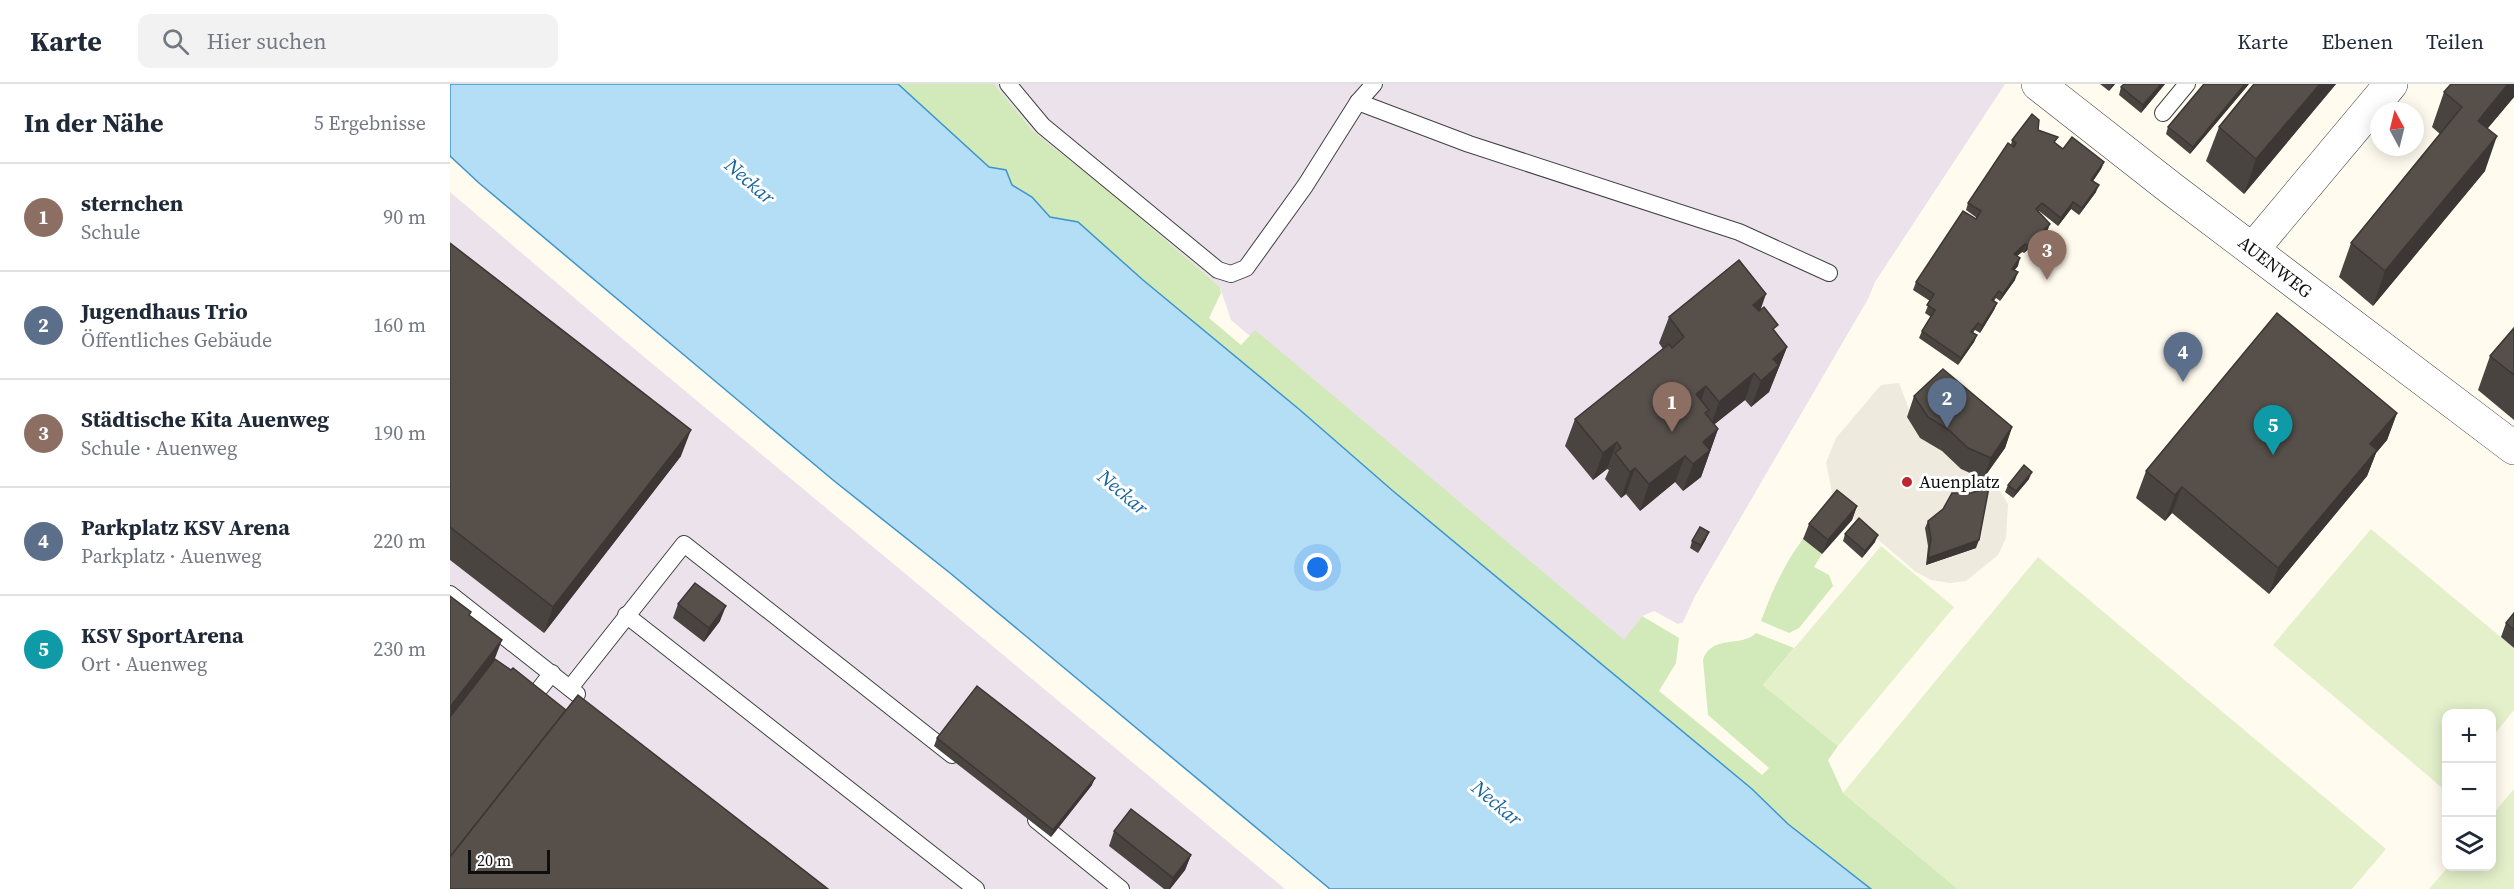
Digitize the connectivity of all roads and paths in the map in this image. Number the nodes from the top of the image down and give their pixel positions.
1 (1008, 84) edge
2 (1374, 84) edge
3 (2038, 84) edge
4 (2187, 84) edge
5 (2391, 84) edge
6 (1358, 102) junction
7 (2163, 113) dead end
8 (2253, 249) junction
9 (1829, 273) dead end
10 (2514, 448) edge
11 (450, 594) edge
12 (626, 615) junction
13 (552, 673) junction
14 (570, 688) junction
15 (590, 710) edge
16 (515, 719) edge
17 (966, 765) edge
18 (1022, 809) edge
19 (976, 889) edge
20 (1121, 889) edge

1 - 6 lane
2 - 6 lane
3 - 8 street, AUENWEG
4 - 7 lane
5 - 8 street
6 - 9 lane
8 - 10 street, AUENWEG
11 - 13 lane
12 - 14 lane
12 - 17 lane
12 - 19 lane
13 - 14 lane
13 - 16 lane
14 - 15 lane
18 - 20 lane

